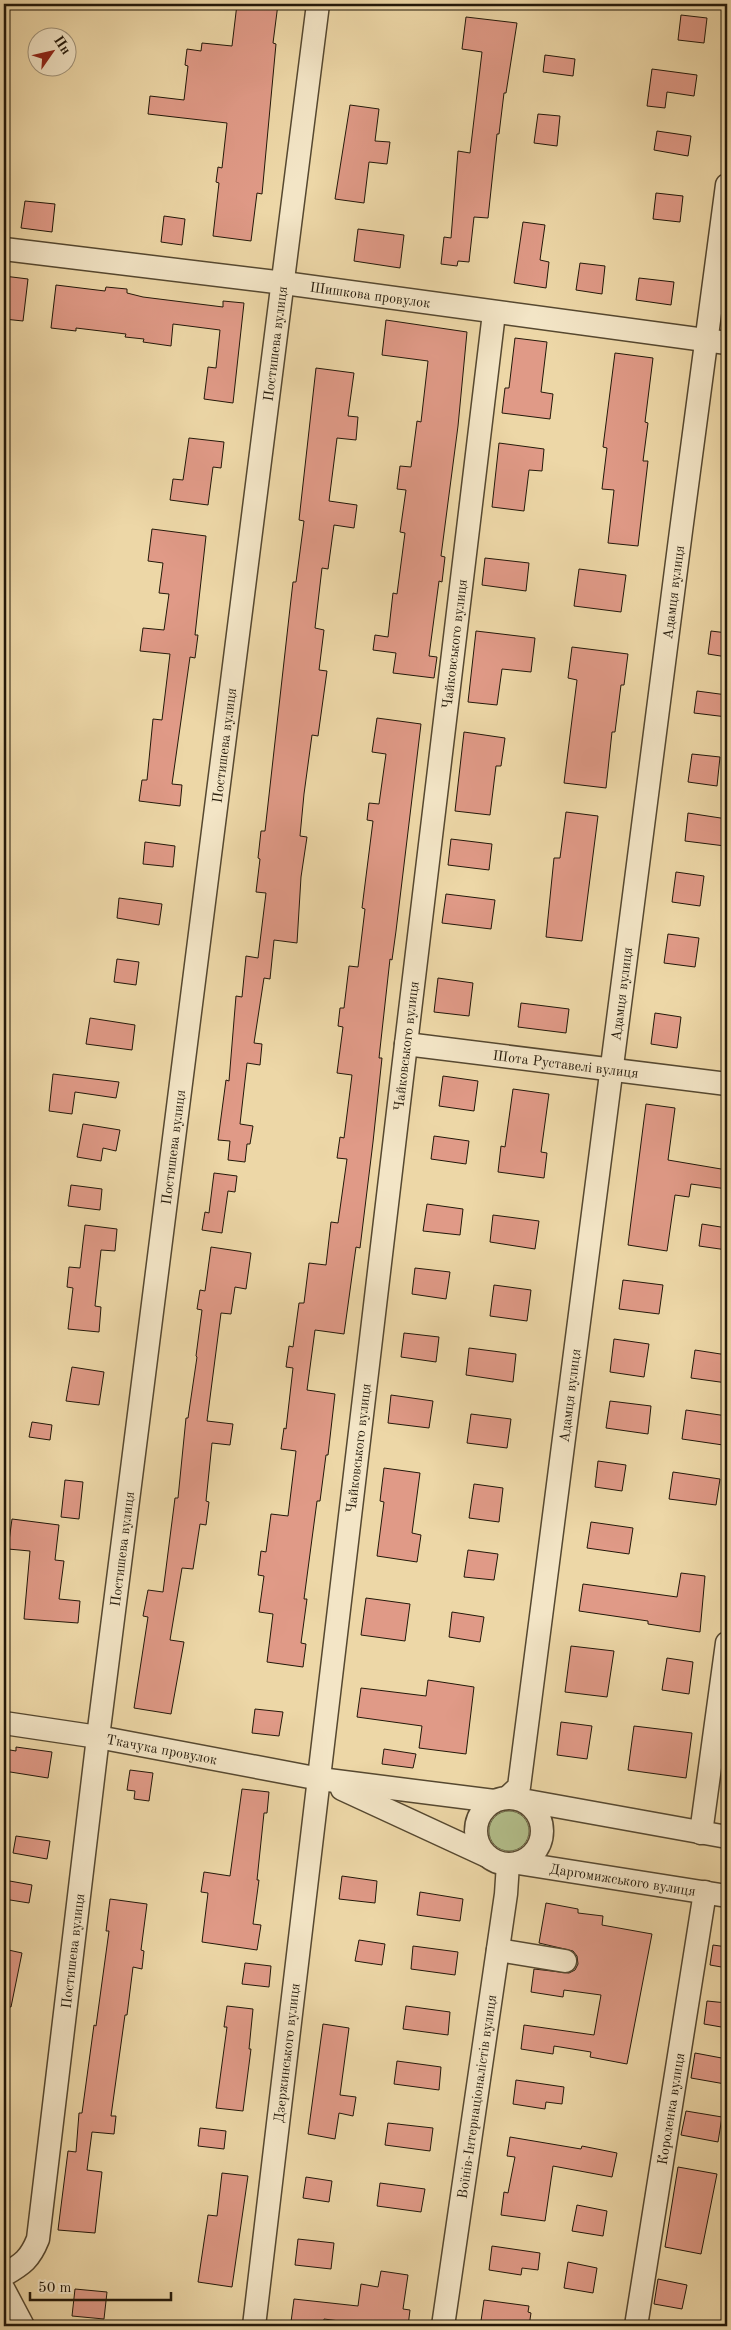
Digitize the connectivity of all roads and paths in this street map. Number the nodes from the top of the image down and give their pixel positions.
1 (318, 4) edge
2 (727, 185) edge
3 (4, 249) edge
4 (284, 283) junction
5 (494, 313) junction
6 (717, 341) edge
7 (406, 1044) junction
8 (613, 1070) junction
9 (727, 1084) edge
10 (727, 1643) edge
11 (4, 1723) edge
12 (98, 1737) junction
13 (320, 1779) junction
14 (507, 1800) junction
15 (701, 1833) junction
16 (727, 1837) edge
17 (487, 1856) junction
18 (513, 1864) junction
19 (705, 1892) junction
20 (727, 1896) edge
21 (498, 1950) junction
22 (564, 1961) dead end
23 (4, 2274) edge
24 (4, 2290) edge
25 (23, 2326) edge
26 (254, 2326) edge
27 (443, 2326) edge
28 (636, 2326) edge

1 - 4 street, Постишева вулиця
2 - 6 street, Адамця вулиця
3 - 4 street, Шишкова провулок
4 - 5 street, Шишкова провулок
4 - 12 street, Постишева вулиця
5 - 6 street, Шишкова провулок
5 - 7 street, Чайковського вулиця
6 - 8 street, Адамця вулиця
7 - 8 street, Шота Руставелі вулиця
7 - 13 street, Чайковського вулиця
8 - 9 street, Шота Руставелі вулиця
8 - 14 street, Адамця вулиця
10 - 15 street
11 - 12 street, Ткачука провулок
12 - 13 street, Ткачука провулок
12 - 23 street, Постишева вулиця
13 - 14 street
13 - 17 street
13 - 26 street, Дзержинського вулиця
14 - 15 street
14 - 17 street
14 - 18 street
15 - 16 street
17 - 18 street
18 - 19 street, Даргомижського вулиця
18 - 21 street, Воїнів-Інтернаціоналістів вулиця
19 - 20 street, Даргомижського вулиця
19 - 28 street, Короленка вулиця
21 - 22 street
21 - 27 street, Воїнів-Інтернаціоналістів вулиця
24 - 25 street

